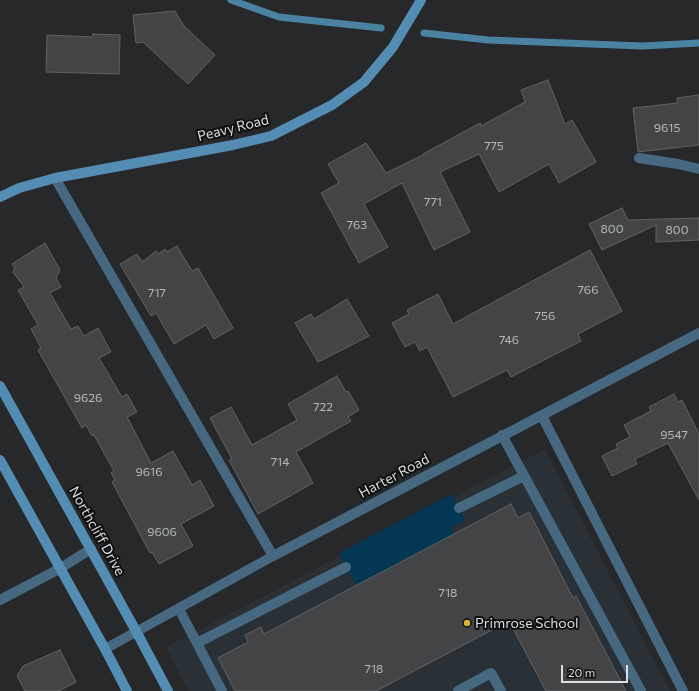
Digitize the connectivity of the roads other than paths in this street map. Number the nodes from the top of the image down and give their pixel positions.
1 (421, 0) edge
2 (639, 158) dead end
3 (699, 169) edge
4 (55, 178) junction
5 (0, 196) edge
6 (699, 332) edge
7 (0, 386) edge
8 (542, 416) junction
9 (502, 435) junction
10 (0, 460) edge
11 (524, 476) junction
12 (459, 508) dead end
13 (91, 549) junction
14 (273, 556) junction
15 (346, 567) dead end
16 (59, 568) junction
17 (0, 600) edge
18 (179, 609) junction
19 (136, 631) junction
20 (197, 643) junction
21 (105, 649) junction
22 (127, 691) edge
23 (168, 691) edge
24 (222, 691) edge
25 (458, 691) edge
26 (500, 691) edge
27 (641, 691) edge
28 (683, 691) edge

1 - 4 street, Peavy Road
2 - 3 street
4 - 5 street, Peavy Road
4 - 14 street
6 - 8 street, Harter Road
7 - 13 street, Northcliff Drive
8 - 9 street, Harter Road
8 - 28 street
9 - 11 street
9 - 14 street, Harter Road
10 - 16 street
11 - 12 street
11 - 27 street
13 - 16 street
13 - 19 street, Northcliff Drive
14 - 18 street, Harter Road
15 - 20 street
16 - 17 street
16 - 21 street
18 - 19 street, Harter Road
18 - 20 street
19 - 21 street, Harter Road
19 - 23 street, Northcliff Drive
20 - 24 street
21 - 22 street
25 - 26 street

